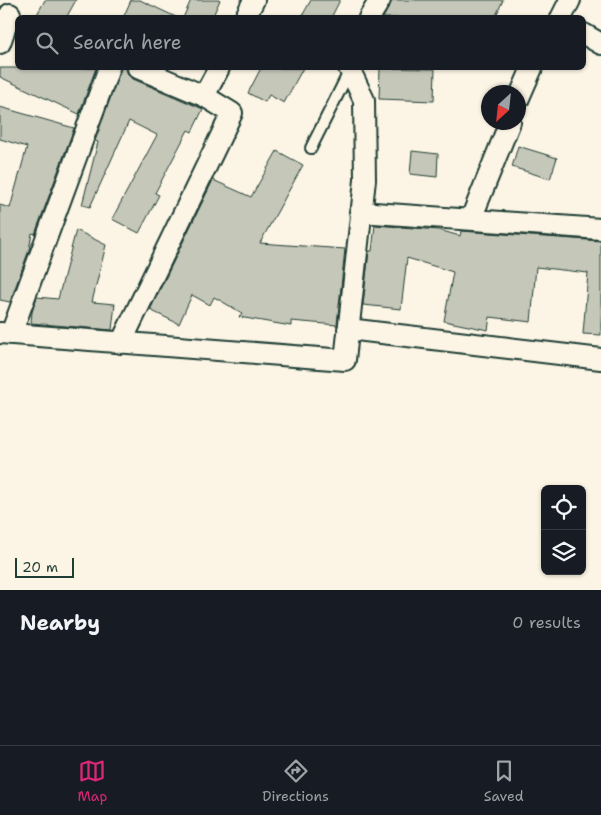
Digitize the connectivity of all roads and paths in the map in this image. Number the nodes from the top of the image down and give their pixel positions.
1 (254, 0) edge
2 (380, 0) edge
3 (570, 0) edge
4 (10, 13) edge
5 (246, 15) edge
6 (371, 15) edge
7 (562, 15) edge
8 (586, 35) edge
9 (0, 43) edge
10 (601, 44) edge
11 (108, 70) edge
12 (143, 70) edge
13 (218, 70) edge
14 (349, 70) edge
15 (531, 70) edge
16 (525, 85) edge
17 (204, 96) junction
18 (507, 130) edge
19 (311, 148) dead end
20 (360, 212) junction
21 (471, 219) junction
22 (601, 229) edge
23 (348, 329) junction
24 (5, 333) edge
25 (121, 343) junction
26 (601, 359) edge

1 - 5 street
2 - 6 street
3 - 7 street
4 - 9 street
8 - 10 street
11 - 24 street
12 - 17 street
13 - 17 street
14 - 19 lane
14 - 20 street
15 - 16 street
17 - 25 street
18 - 21 street
20 - 21 street
20 - 23 street
21 - 22 street
23 - 25 street
23 - 26 street
24 - 25 street

